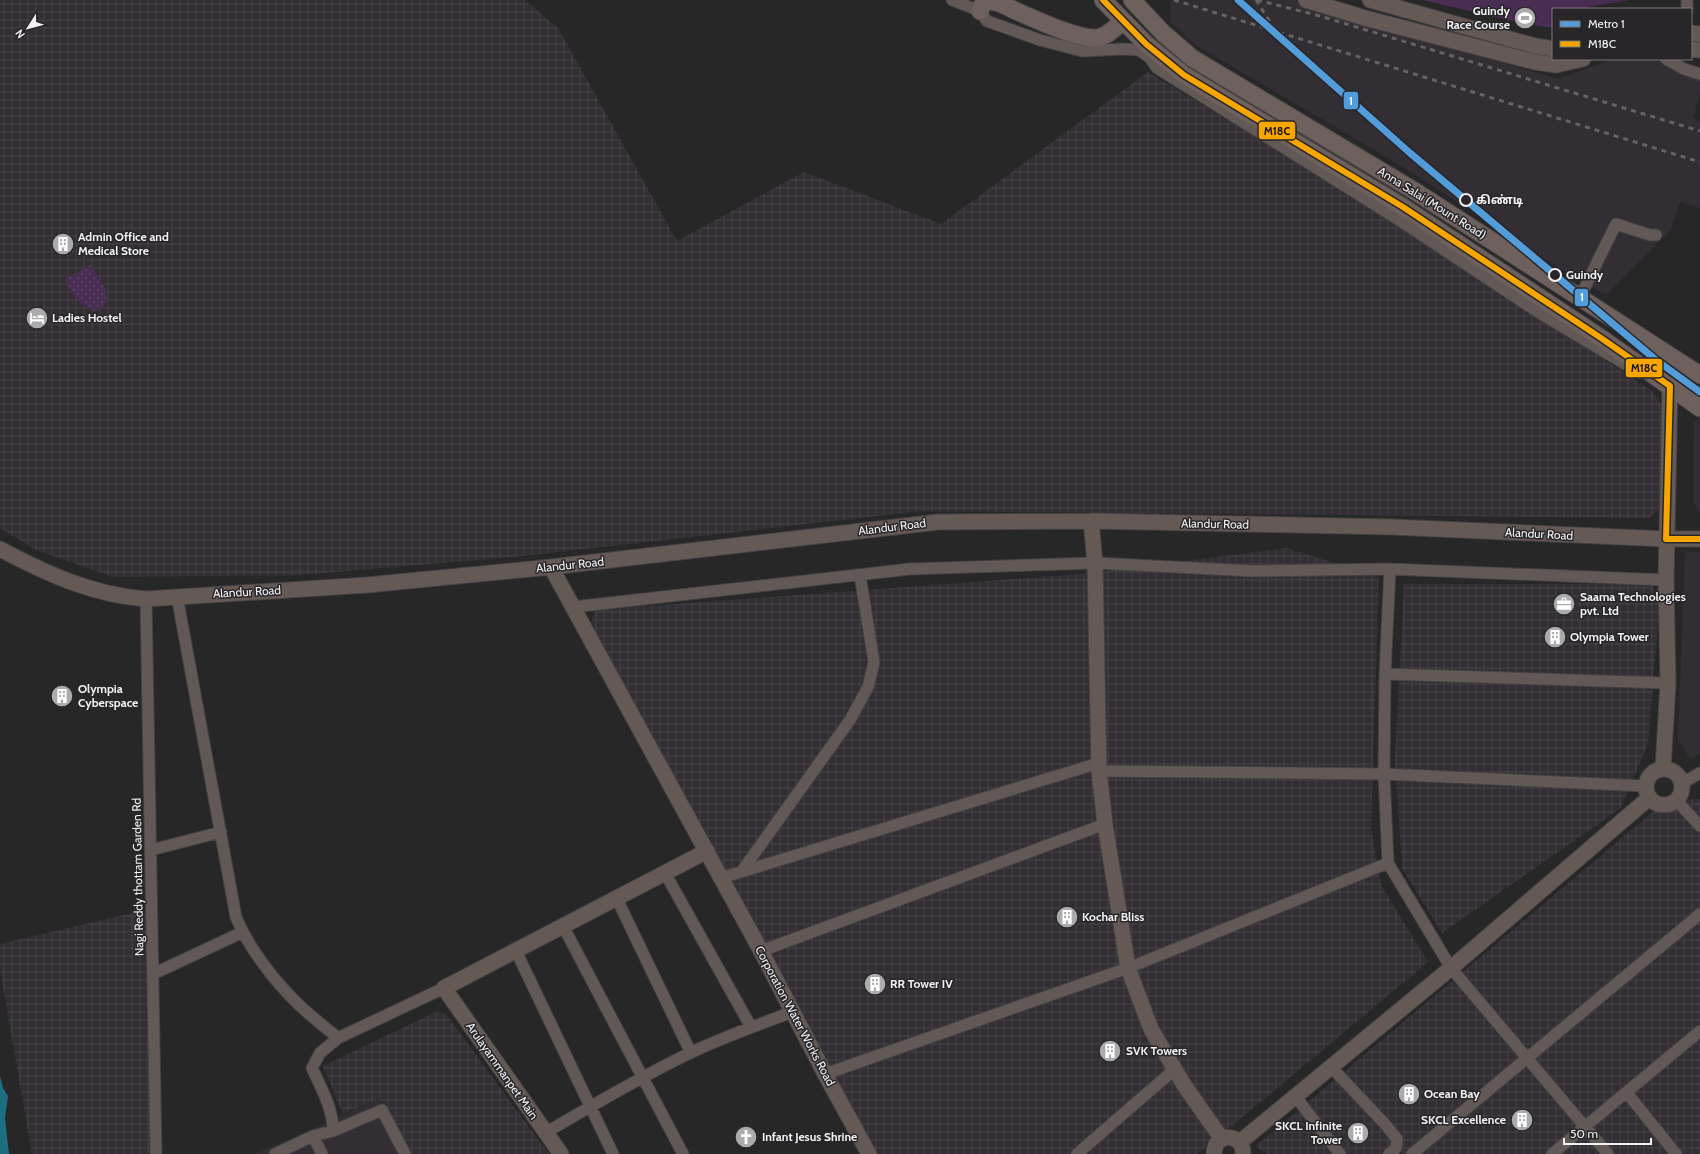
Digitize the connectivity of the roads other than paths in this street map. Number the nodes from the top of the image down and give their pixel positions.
1 (952, 0) edge
2 (1103, 0) edge
3 (1132, 0) edge
4 (1306, 0) edge
5 (1370, 0) edge
6 (1352, 7) edge
7 (980, 11) junction
8 (1123, 21) junction
9 (1552, 49) edge
10 (1578, 60) edge
11 (1668, 60) edge
12 (1700, 74) edge
13 (1656, 235) dead end
14 (1580, 296) junction
15 (1700, 375) edge
16 (1670, 386) junction
17 (1700, 408) edge
18 (1091, 521) junction
19 (1666, 539) junction
20 (1700, 539) edge
21 (0, 549) edge
22 (1095, 563) junction
23 (551, 567) junction
24 (1390, 569) junction
25 (860, 575) junction
26 (1666, 580) junction
27 (178, 596) junction
28 (146, 599) junction
29 (573, 607) junction
30 (1385, 674) junction
31 (1668, 683) junction
32 (1099, 767) junction
33 (1663, 769) junction
34 (1700, 773) edge
35 (1384, 774) junction
36 (1681, 784) junction
37 (1648, 792) junction
38 (1676, 800) junction
39 (1105, 824) junction
40 (1700, 826) edge
41 (222, 832) junction
42 (151, 850) junction
43 (706, 851) junction
44 (1388, 863) junction
45 (742, 871) junction
46 (665, 873) junction
47 (721, 878) junction
48 (617, 899) junction
49 (1700, 914) edge
50 (563, 926) junction
51 (243, 932) junction
52 (516, 951) junction
53 (761, 951) junction
54 (1128, 968) junction
55 (1451, 968) junction
56 (153, 974) junction
57 (444, 988) junction
58 (792, 1012) junction
59 (750, 1027) junction
60 (1699, 1035) edge
61 (338, 1038) junction
62 (691, 1053) junction
63 (1527, 1059) junction
64 (1331, 1066) junction
65 (1175, 1068) junction
66 (825, 1074) junction
67 (643, 1077) junction
68 (1627, 1093) junction
69 (1295, 1096) junction
70 (590, 1106) junction
71 (1584, 1126) junction
72 (333, 1130) junction
73 (545, 1133) junction
74 (313, 1136) junction
75 (1222, 1139) junction
76 (1241, 1148) edge
77 (156, 1154) edge
78 (275, 1154) edge
79 (322, 1154) edge
80 (404, 1154) edge
81 (561, 1154) edge
82 (613, 1154) edge
83 (683, 1154) edge
84 (869, 1154) edge
85 (1077, 1154) edge
86 (1214, 1154) edge
87 (1340, 1154) edge
88 (1389, 1154) edge
89 (1412, 1154) edge
90 (1552, 1154) edge
91 (1608, 1154) edge
92 (1676, 1154) edge

1 - 7 street
2 - 8 main road, Anna Salai (Mount Road)
3 - 14 main road, Anna Salai (Mount Road)
4 - 6 main road
5 - 9 main road
6 - 10 main road
7 - 8 main road
7 - 16 street
8 - 16 main road, Anna Salai (Mount Road)
11 - 12 street
13 - 14 street
14 - 15 main road, Anna Salai (Mount Road)
16 - 17 main road, Anna Salai (Mount Road)
16 - 19 main road
18 - 19 main road, Alandur Road
18 - 22 main road
18 - 23 main road, Alandur Road
19 - 20 main road, Alandur Road
19 - 26 main road
21 - 28 main road, Alandur Road
22 - 24 street
22 - 25 street
22 - 32 main road
23 - 27 main road, Alandur Road
23 - 29 main road, Corporation Water Works Road
24 - 26 street
24 - 30 street
25 - 29 street
25 - 45 street
26 - 31 main road
27 - 28 main road, Alandur Road
27 - 41 street
28 - 42 street, Nagi Reddy thottam Garden Rd
29 - 43 main road, Corporation Water Works Road
30 - 31 street
30 - 35 street
31 - 33 main road
32 - 35 street
32 - 39 main road
32 - 45 street
33 - 36 main road
33 - 37 main road
34 - 36 street
35 - 37 street
35 - 44 street
36 - 38 main road
37 - 38 main road
37 - 55 main road
38 - 40 street
39 - 53 street
39 - 54 main road
41 - 42 street
41 - 51 street
42 - 56 street, Nagi Reddy thottam Garden Rd
43 - 46 main road
43 - 47 main road, Corporation Water Works Road
44 - 54 street
44 - 55 street
45 - 47 street
46 - 48 main road
46 - 59 street
47 - 53 main road, Corporation Water Works Road
48 - 50 main road
48 - 62 street
49 - 63 street
50 - 52 main road
50 - 67 street
51 - 56 street
51 - 61 street
52 - 57 main road
52 - 70 street
53 - 58 main road, Corporation Water Works Road
54 - 65 main road
54 - 66 street
55 - 63 street
55 - 64 main road
56 - 77 street, Nagi Reddy thottam Garden Rd
57 - 61 street
57 - 73 main road, Arulayammanpet Main
58 - 59 street
58 - 66 main road, Corporation Water Works Road
59 - 62 street
60 - 68 street
61 - 72 street
62 - 67 street
63 - 71 street
63 - 89 street
64 - 69 main road
64 - 88 street
65 - 75 main road
65 - 85 street
66 - 84 main road, Corporation Water Works Road
67 - 70 street
67 - 83 street
68 - 71 street
68 - 92 street
69 - 76 main road
69 - 87 street
70 - 73 street
70 - 82 street
71 - 90 street
71 - 91 street
72 - 74 street
72 - 80 street
73 - 81 main road, Arulayammanpet Main
74 - 78 street
74 - 79 street
75 - 76 main road
75 - 86 main road

